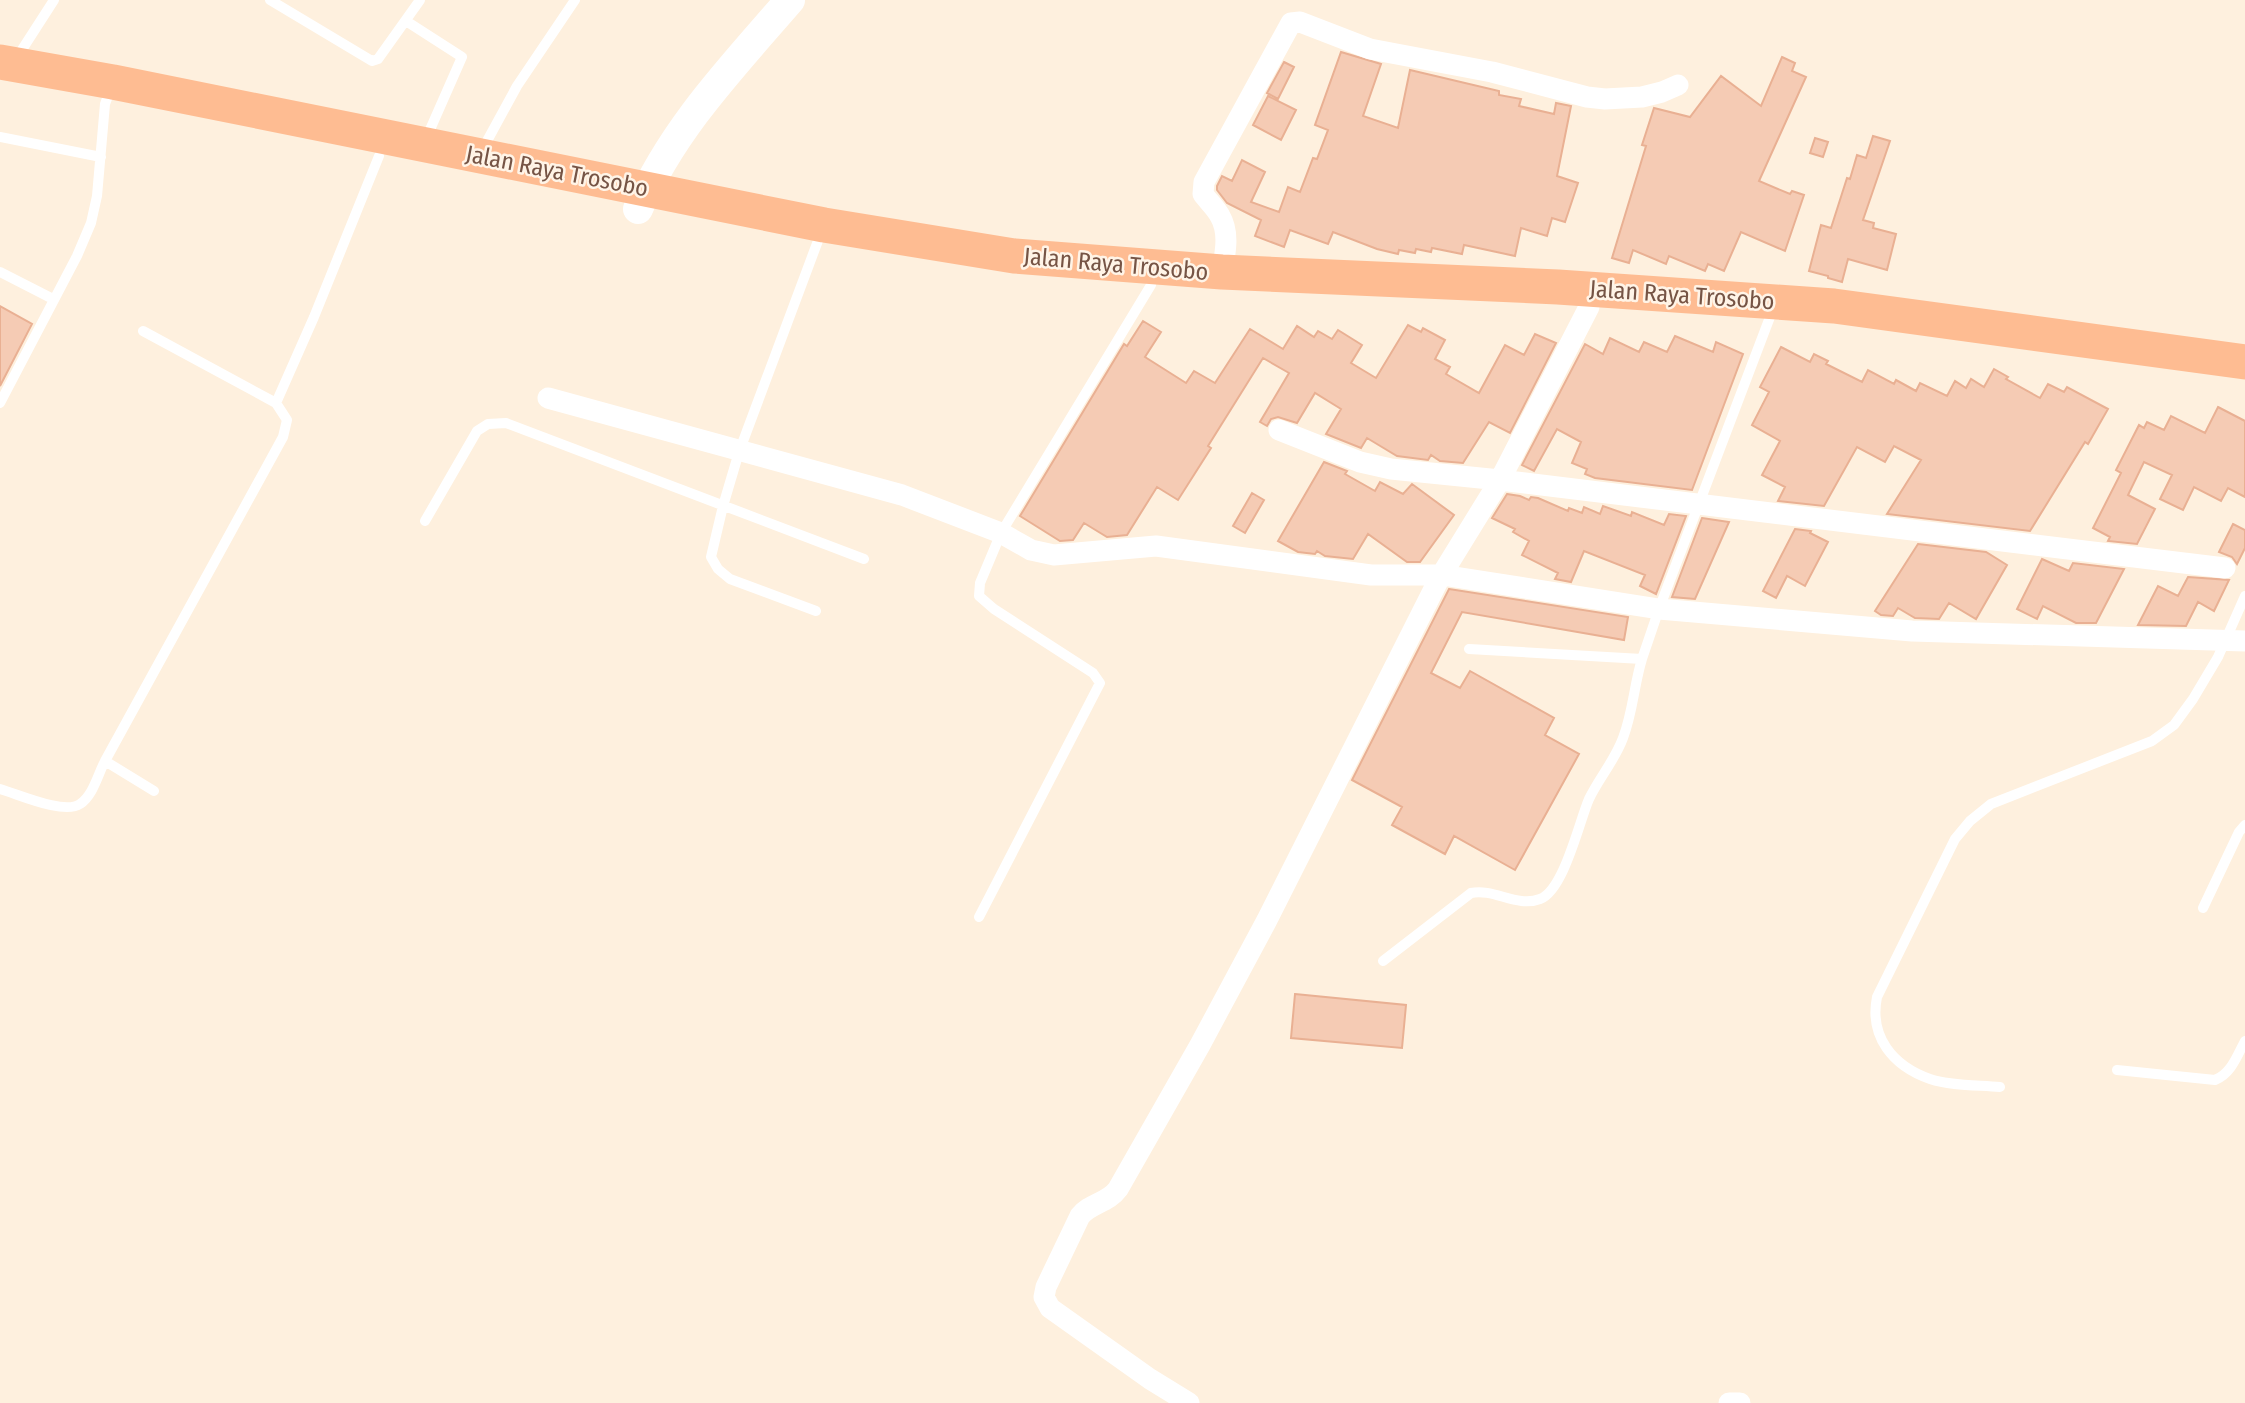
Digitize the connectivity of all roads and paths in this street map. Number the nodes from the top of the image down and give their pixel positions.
1 (54, 0) edge
2 (270, 0) edge
3 (420, 0) edge
4 (575, 0) edge
5 (790, 0) edge
6 (406, 21) junction
7 (9, 64) edge
8 (1678, 85) dead end
9 (109, 93) junction
10 (0, 137) edge
11 (427, 138) junction
12 (487, 141) junction
13 (379, 156) junction
14 (100, 157) junction
15 (651, 180) junction
16 (820, 233) junction
17 (1224, 257) junction
18 (0, 272) edge
19 (1151, 285) junction
20 (53, 299) junction
21 (1601, 302) junction
22 (1770, 317) junction
23 (143, 331) dead end
24 (2245, 362) edge
25 (2245, 383) edge
26 (548, 398) dead end
27 (276, 402) junction
28 (0, 403) edge
29 (1279, 430) dead end
30 (739, 452) junction
31 (1500, 480) junction
32 (1699, 505) junction
33 (723, 506) junction
34 (425, 521) dead end
35 (998, 538) junction
36 (864, 559) dead end
37 (2225, 568) dead end
38 (1438, 582) junction
39 (2245, 596) edge
40 (816, 611) dead end
41 (1656, 616) junction
42 (2228, 645) edge
43 (1469, 649) dead end
44 (1642, 659) junction
45 (105, 761) junction
46 (0, 789) edge
47 (154, 791) dead end
48 (2245, 825) edge
49 (2203, 908) dead end
50 (979, 918) dead end
51 (1383, 961) dead end
52 (2245, 1041) edge
53 (2117, 1070) dead end
54 (2000, 1087) dead end
55 (1189, 1403) edge
56 (1729, 1403) edge
57 (1740, 1403) edge

1 - 7 lane
2 - 6 lane
3 - 6 lane
4 - 12 lane
5 - 15 main road
6 - 11 lane
7 - 9 highway, Jalan Raya Trosobo
8 - 17 street
9 - 11 highway, Jalan Raya Trosobo
9 - 13 highway, Jalan Raya Trosobo
9 - 14 lane
10 - 14 lane
11 - 12 highway, Jalan Raya Trosobo
12 - 15 highway, Jalan Raya Trosobo
13 - 15 highway, Jalan Raya Trosobo
13 - 27 lane
14 - 20 lane
15 - 16 highway, Jalan Raya Trosobo
16 - 17 highway, Jalan Raya Trosobo
16 - 19 highway, Jalan Raya Trosobo
16 - 30 lane
17 - 21 highway, Jalan Raya Trosobo
18 - 20 lane
19 - 21 highway, Jalan Raya Trosobo
19 - 35 lane
20 - 28 lane
21 - 22 highway, Jalan Raya Trosobo
21 - 24 highway, Jalan Raya Trosobo
21 - 31 street
22 - 25 highway, Jalan Raya Trosobo
22 - 32 lane
23 - 27 lane
26 - 30 street
27 - 45 lane
29 - 31 street
30 - 33 lane
30 - 35 street
31 - 32 street
31 - 38 street
32 - 37 street
32 - 41 lane
33 - 34 lane
33 - 36 lane
33 - 40 lane
35 - 38 street
35 - 50 lane
38 - 41 street
38 - 55 street
39 - 42 lane
41 - 42 street
41 - 44 lane
42 - 54 lane
43 - 44 lane
44 - 51 lane
45 - 46 lane
45 - 47 lane
48 - 49 lane
52 - 53 lane
56 - 57 street

